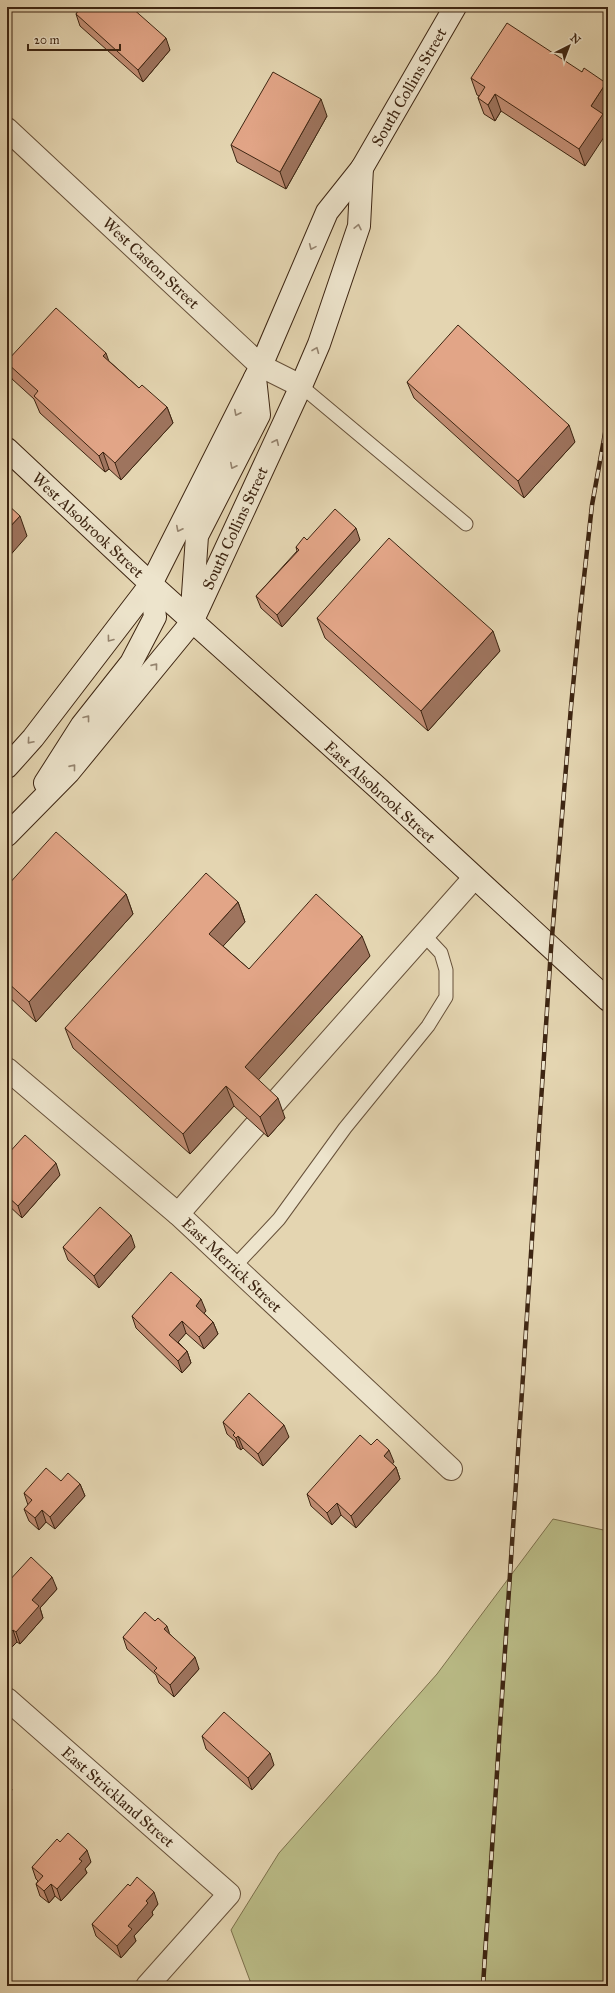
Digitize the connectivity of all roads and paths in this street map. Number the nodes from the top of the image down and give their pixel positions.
1 (455, 7) edge
2 (7, 129) edge
3 (362, 168) junction
4 (258, 372) junction
5 (302, 386) junction
6 (7, 449) edge
7 (466, 524) dead end
8 (151, 584) junction
9 (192, 622) junction
10 (7, 767) edge
11 (14, 828) edge
12 (474, 878) junction
13 (424, 935) junction
14 (608, 1000) edge
15 (7, 1069) edge
16 (272, 1106) edge
17 (255, 1126) edge
18 (178, 1214) junction
19 (234, 1267) junction
20 (451, 1469) dead end
21 (7, 1699) edge
22 (148, 1986) edge

1 - 3 street, South Collins Street
2 - 4 street, West Caston Street
3 -> 4 street, South Collins Street
5 -> 3 street, South Collins Street
4 - 5 street, West Caston Street
4 -> 8 street, South Collins Street
4 -> 9 street
5 - 7 lane
9 -> 5 street, South Collins Street
6 - 8 street, West Alsobrook Street
8 - 9 street, East Alsobrook Street
8 -> 10 street, South Collins Street
11 -> 8 street
11 -> 9 street, South Collins Street
9 - 12 street, East Alsobrook Street
12 - 13 street
12 - 14 street, East Alsobrook Street
13 - 16 street
13 - 19 lane
15 - 18 street, East Merrick Street
17 - 18 street
18 - 19 street, East Merrick Street
19 - 20 street, East Merrick Street
21 - 22 street, East Strickland Street

